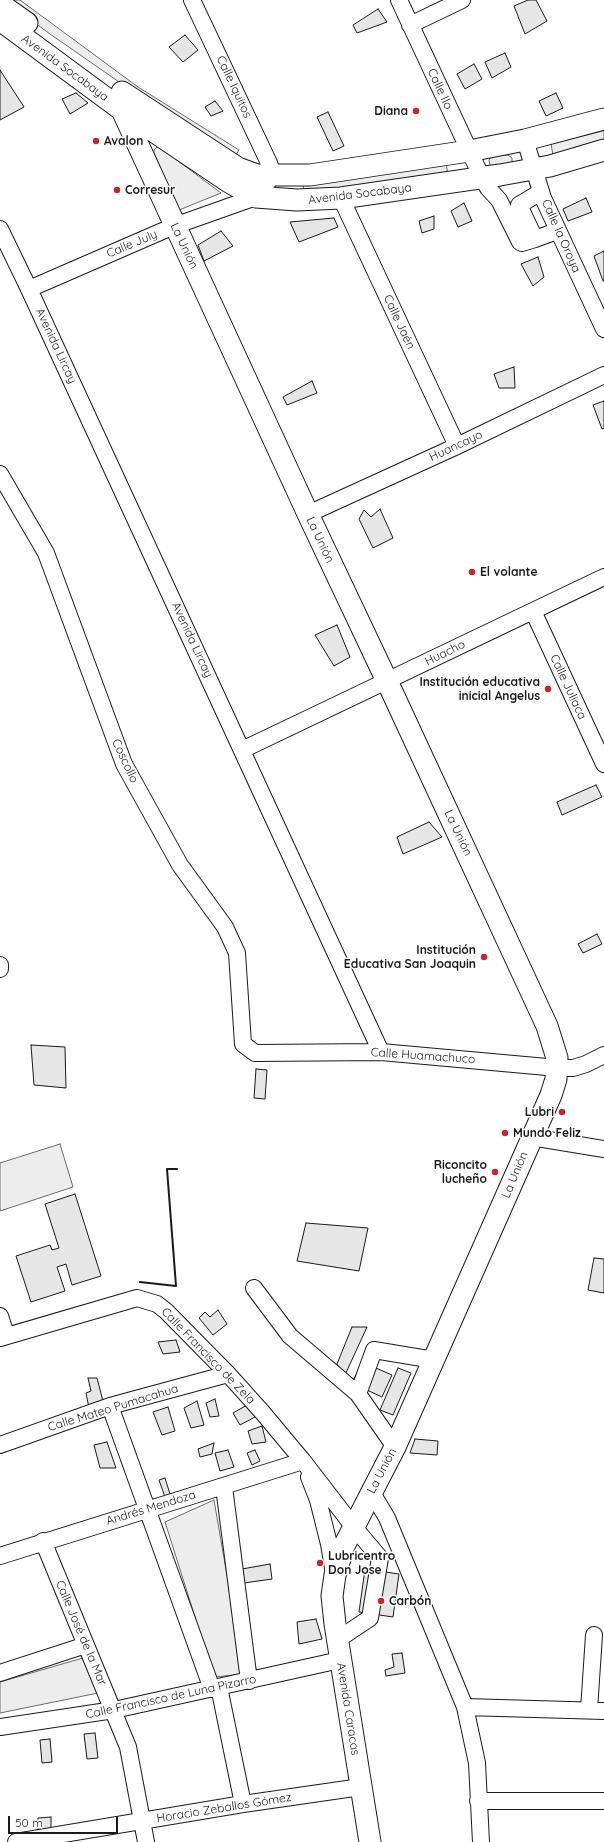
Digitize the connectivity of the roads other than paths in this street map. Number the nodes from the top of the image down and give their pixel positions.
1 (192, 0) edge
2 (399, 0) edge
3 (462, 0) edge
4 (0, 4) edge
5 (0, 20) edge
6 (410, 25) junction
7 (127, 104) junction
8 (604, 119) edge
9 (525, 140) junction
10 (604, 150) edge
11 (469, 152) junction
12 (533, 169) junction
13 (273, 175) junction
14 (482, 178) junction
15 (541, 192) junction
16 (256, 197) junction
17 (341, 198) junction
18 (174, 226) junction
19 (0, 229) edge
20 (557, 231) junction
21 (535, 239) junction
22 (30, 289) junction
23 (604, 329) edge
24 (604, 375) edge
25 (457, 446) junction
26 (0, 474) edge
27 (308, 514) junction
28 (604, 577) edge
29 (533, 610) junction
30 (387, 681) junction
31 (242, 750) junction
32 (604, 764) edge
33 (0, 965) edge
34 (0, 969) edge
35 (243, 1044) joint
36 (381, 1052) junction
37 (604, 1056) edge
38 (558, 1068) junction
39 (532, 1137) junction
40 (604, 1149) edge
41 (254, 1288) dead end
42 (0, 1316) edge
43 (3, 1337) edge
44 (434, 1360) junction
45 (228, 1374) junction
46 (358, 1394) junction
47 (110, 1406) junction
48 (0, 1445) edge
49 (395, 1447) junction
50 (303, 1461) junction
51 (224, 1487) junction
52 (371, 1491) junction
53 (147, 1509) junction
54 (353, 1526) junction
55 (43, 1541) junction
56 (0, 1556) edge
57 (335, 1576) junction
58 (594, 1635) dead end
59 (337, 1640) junction
60 (86, 1646) junction
61 (340, 1660) junction
62 (0, 1673) edge
63 (249, 1681) junction
64 (216, 1688) junction
65 (465, 1706) junction
66 (114, 1710) junction
67 (596, 1710) edge
68 (0, 1727) edge
69 (361, 1786) junction
70 (478, 1801) junction
71 (604, 1801) edge
72 (242, 1804) junction
73 (143, 1821) junction
74 (16, 1842) edge
75 (146, 1842) edge
76 (370, 1842) edge
77 (481, 1842) edge

1 - 13 street, Calle Iquitos
2 - 6 street, Calle Ilo
3 - 6 street
4 - 7 main road, Avenida Socabaya
5 - 7 main road, Avenida Socabaya
6 - 11 street, Calle Ilo
7 - 13 main road, Avenida Socabaya
7 - 16 main road, Avenida Socabaya
7 - 18 main road, La Unión
8 - 9 main road, Avenida Socabaya
9 - 11 main road, Avenida Socabaya
9 - 12 street, Calle la Oroya
10 - 12 main road, Avenida Socabaya
11 - 13 main road, Avenida Socabaya
11 - 14 street, Calle Ilo
12 - 14 main road, Avenida Socabaya
12 - 15 street, Calle la Oroya
13 - 16 street
14 - 17 main road, Avenida Socabaya
14 - 21 street, Calle Ilo
15 - 20 street, Calle la Oroya
15 - 21 street
16 - 17 main road, Avenida Socabaya
16 - 18 street, Calle July
17 - 25 street, Calle Jaén
18 - 22 street, Calle July
18 - 27 main road, La Unión
19 - 22 street, Avenida Lircay
20 - 21 street
20 - 23 street, Calle la Oroya
22 - 31 street, Avenida Lircay
24 - 25 street, Huancayo
25 - 27 street, Huancayo
26 - 35 street, Coscollo
27 - 30 main road, La Unión
28 - 29 street, Huacho
29 - 30 street, Huacho
29 - 32 street, Calle Juliaca
30 - 31 street, Huacho
30 - 38 main road, La Unión
31 - 36 street, Avenida Lircay
33 - 34 street
35 - 36 street, Calle Huamachuco
36 - 38 street, Calle Huamachuco
37 - 38 street, Calle Huamachuco
38 - 39 main road, La Unión
39 - 40 street
39 - 44 main road, La Unión
41 - 46 street
42 - 43 street
43 - 45 street, Calle Francisco de Zela
44 - 46 street
44 - 49 main road, La Unión
45 - 47 street, Calle Mateo Pumacahua
45 - 50 street, Calle Francisco de Zela
46 - 49 street
47 - 48 street, Calle Mateo Pumacahua
47 - 53 street
49 - 52 main road, La Unión
50 - 51 street, Andrés Mendoza
50 - 54 street, Calle Francisco de Zela
50 - 57 street, Calle Francisco de Zela
51 - 53 street, Andrés Mendoza
51 - 63 street
52 - 54 main road, La Unión
52 - 65 street
53 - 55 street, Andrés Mendoza
53 - 64 street
54 - 57 main road, La Unión
54 - 59 street, Calle Francisco de Zela
55 - 56 street, Andrés Mendoza
55 - 60 street, Calle José de la Mar
57 - 59 main road, Avenida Caracas
58 - 67 street
59 - 61 main road, Avenida Caracas
60 - 62 street
60 - 66 street, Calle José de la Mar
61 - 63 street, Calle Francisco de Luna Pizarro
61 - 69 main road, Avenida Caracas
63 - 64 street, Calle Francisco de Luna Pizarro
64 - 66 street, Calle Francisco de Luna Pizarro
64 - 72 street
65 - 67 street
65 - 70 street
66 - 68 street, Calle Francisco de Luna Pizarro
66 - 73 street, Calle José de la Mar
69 - 72 street, Horacio Zeballos Gómez
69 - 76 main road, Avenida Caracas
70 - 71 street
70 - 77 street
72 - 73 street, Horacio Zeballos Gómez
73 - 74 street, Horacio Zeballos Gómez
73 - 75 street, Calle José de la Mar

